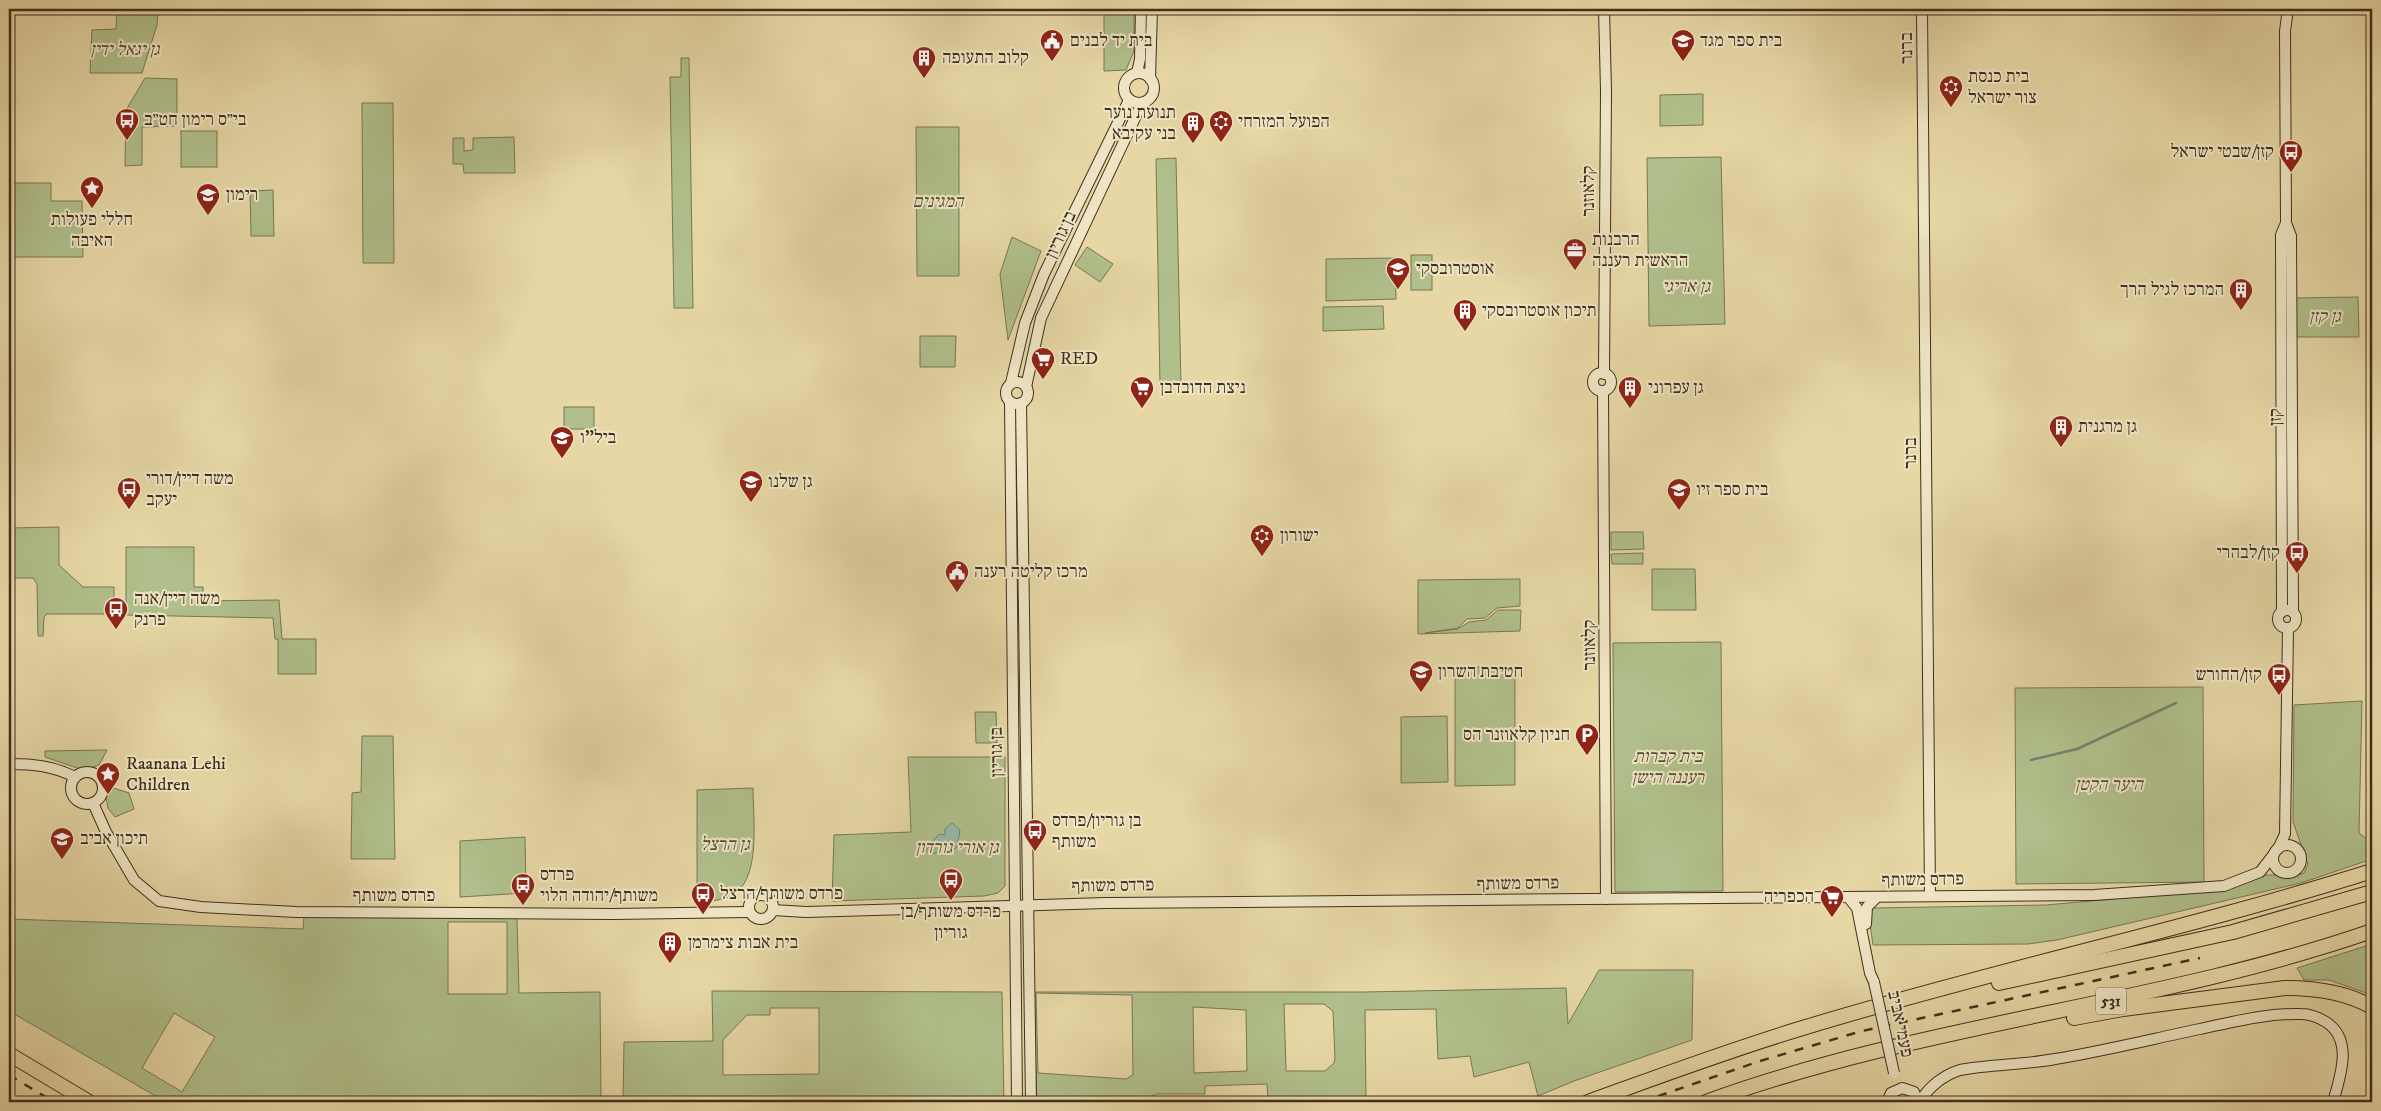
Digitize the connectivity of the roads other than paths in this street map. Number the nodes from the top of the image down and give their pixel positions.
1 (1141, 9) edge
2 (1152, 9) edge
3 (1604, 9) edge
4 (1922, 9) edge
5 (2286, 11) edge
6 (1138, 73) junction
7 (1150, 79) junction
8 (1129, 100) junction
9 (1142, 103) junction
10 (2286, 223) junction
11 (1011, 383) junction
12 (1026, 387) junction
13 (1016, 403) junction
14 (2282, 612) junction
15 (2293, 612) junction
16 (2288, 628) junction
17 (9, 764) edge
18 (75, 777) junction
19 (93, 803) junction
20 (2286, 834) junction
21 (2294, 847) junction
22 (2276, 852) junction
23 (2280, 871) junction
24 (2372, 871) edge
25 (2260, 872) junction
26 (2372, 892) edge
27 (1930, 896) junction
28 (1848, 897) junction
29 (1877, 897) junction
30 (1606, 899) junction
31 (1015, 904) junction
32 (1029, 904) junction
33 (773, 910) junction
34 (749, 912) junction
35 (2372, 931) edge
36 (1874, 982) junction
37 (2372, 1007) edge
38 (1857, 1013) junction
39 (9, 1054) edge
40 (1847, 1058) junction
41 (1894, 1072) junction
42 (1934, 1085) junction
43 (1908, 1089) junction
44 (1892, 1092) junction
45 (89, 1102) edge
46 (1018, 1102) edge
47 (1031, 1102) edge
48 (1588, 1102) edge
49 (1706, 1102) edge
50 (1887, 1102) edge
51 (1919, 1102) edge
52 (2333, 1102) edge

1 - 6 street
2 - 7 street
3 - 30 street, קלאוזנר
4 - 27 street, ברנר
5 - 10 street, קזן
6 - 7 street
6 - 8 street
7 - 9 street
8 - 9 street
8 - 11 street, בן גוריון
9 - 12 street, בן גוריון
10 - 14 street, קזן
10 - 15 street, קזן
11 - 12 street
11 - 13 street
12 - 13 street
13 - 31 street, בן גוריון
13 - 32 street, בן גוריון
14 - 15 street
14 - 16 street
15 - 16 street
16 - 20 street
17 - 18 street
18 - 19 street
18 - 19 street
19 - 34 street, פרדס משותף
20 - 21 street
20 - 22 street
21 - 22 street
21 - 23 street
22 - 23 street
22 - 25 street, פרדס משותף
23 - 25 street, פרדס משותף
24 - 38 highway
25 - 27 street, פרדס משותף
26 - 38 highway, 531
27 - 29 street, פרדס משותף
28 - 29 street, פרדס משותף
28 - 30 street, פרדס משותף
28 - 36 street, פעמי אביב
29 - 36 street, פעמי אביב
30 - 32 street, פרדס משותף
31 - 32 street, פרדס משותף
31 - 33 street, פרדס משותף
31 - 46 street, בן גוריון
32 - 47 street, בן גוריון
33 - 34 street
33 - 34 street
35 - 40 highway, 531
36 - 41 street, פעמי אביב, bridge
37 - 40 highway
38 - 48 highway, 531
39 - 45 highway
40 - 49 highway, 531
41 - 43 street, פעמי אביב
41 - 44 street, פעמי אביב
42 - 43 street
42 - 51 street
42 - 52 street
43 - 44 street
43 - 51 street, פעמי אביב
44 - 50 street

